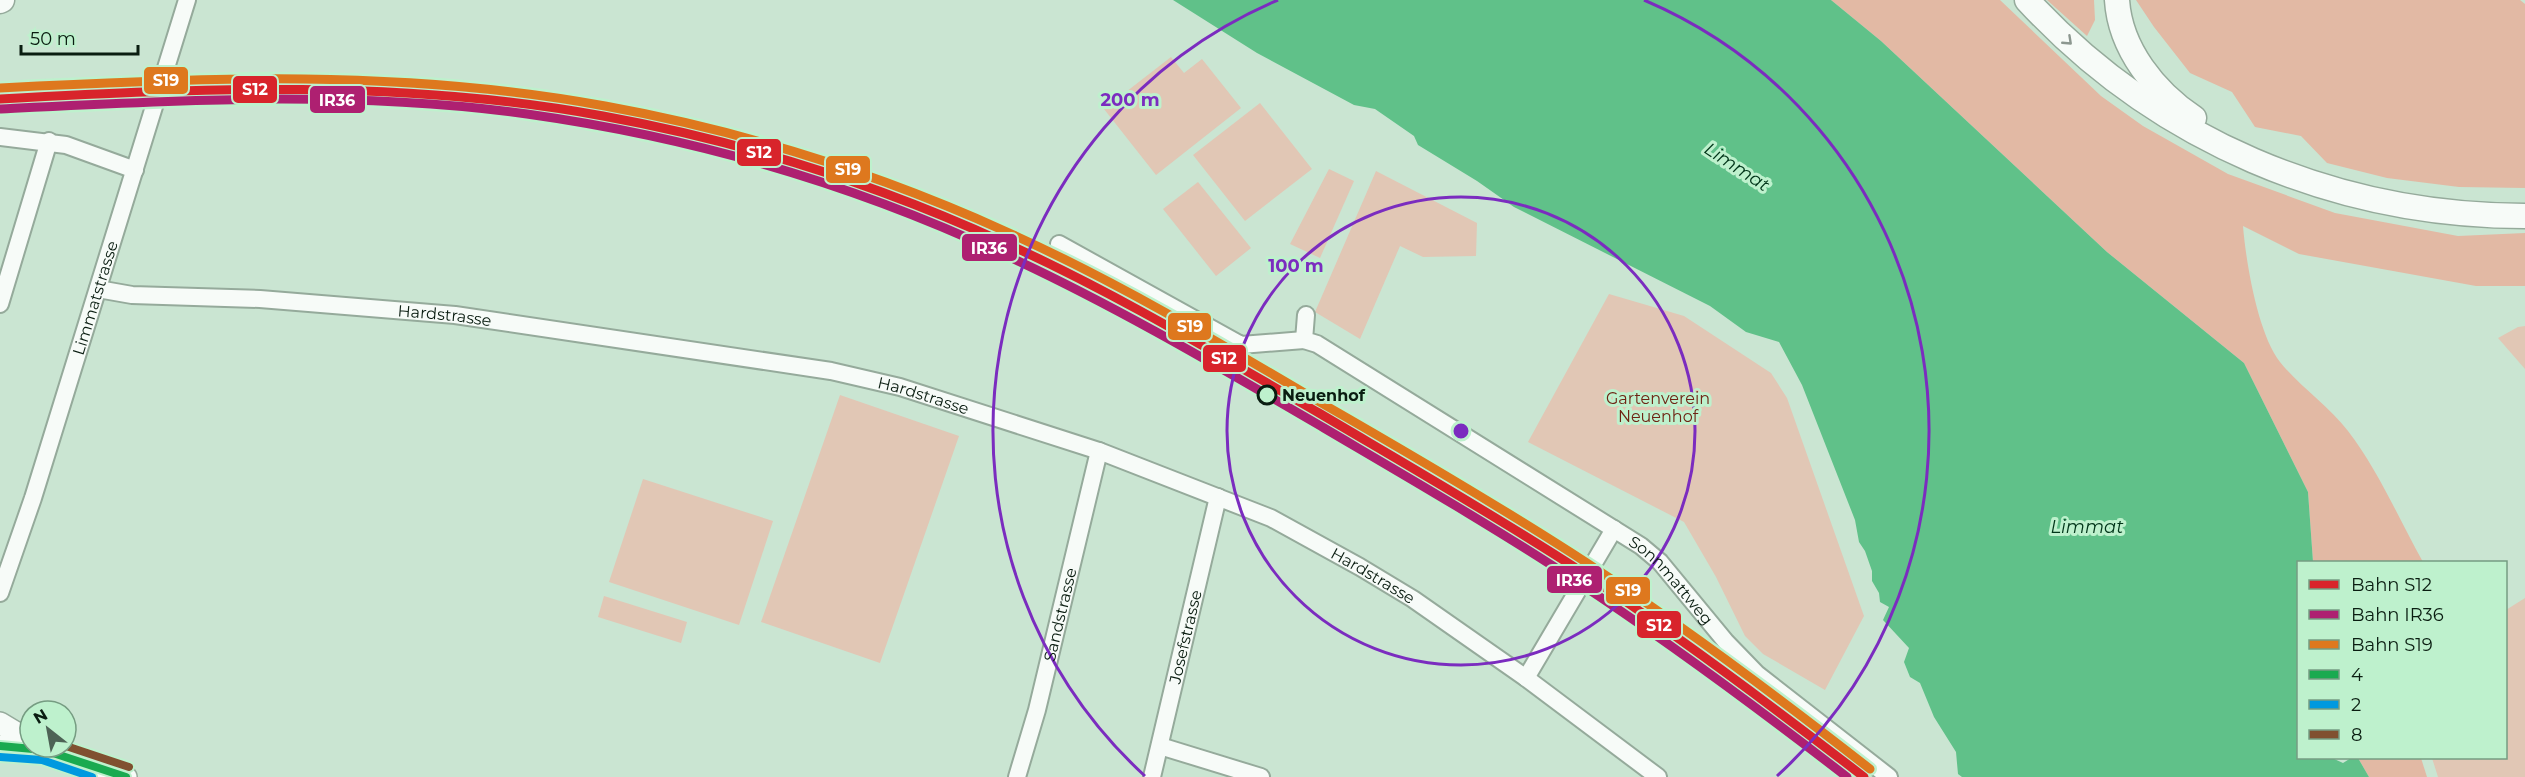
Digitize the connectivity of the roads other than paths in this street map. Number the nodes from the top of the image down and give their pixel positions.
1 (188, 0) edge
2 (2027, 0) edge
3 (2117, 0) edge
4 (0, 137) edge
5 (49, 141) junction
6 (135, 170) junction
7 (2525, 207) edge
8 (2525, 216) edge
9 (1059, 244) dead end
10 (98, 289) junction
11 (0, 304) edge
12 (1306, 315) dead end
13 (1304, 340) junction
14 (1099, 451) junction
15 (1218, 497) junction
16 (1614, 529) junction
17 (0, 593) edge
18 (1526, 678) junction
19 (0, 723) edge
20 (18, 734) edge
21 (0, 746) edge
22 (1160, 746) junction
23 (18, 748) edge
24 (75, 759) edge
25 (126, 777) edge
26 (1017, 777) edge
27 (1152, 777) edge
28 (1261, 777) edge
29 (1658, 777) edge
30 (1890, 777) edge

1 - 6 street, Limmatstrasse
2 -> 8 highway
3 - 7 highway
4 - 5 street
5 - 6 street
5 - 11 street
6 - 10 street, Limmatstrasse
9 - 13 street, Sonnmattweg
10 - 14 street, Hardstrasse
10 - 17 street, Limmatstrasse
12 - 13 street
13 - 16 street, Sonnmattweg
14 - 15 street, Hardstrasse
14 - 26 street, Sandstrasse
15 - 18 street, Hardstrasse
15 - 22 street, Josefstrasse
16 - 18 street, Sonnmattweg
16 - 30 street, Sonnmattweg
18 - 29 street, Hardstrasse
19 - 20 main road
21 - 23 main road
22 - 27 street, Josefstrasse
22 - 28 street
24 - 25 main road

